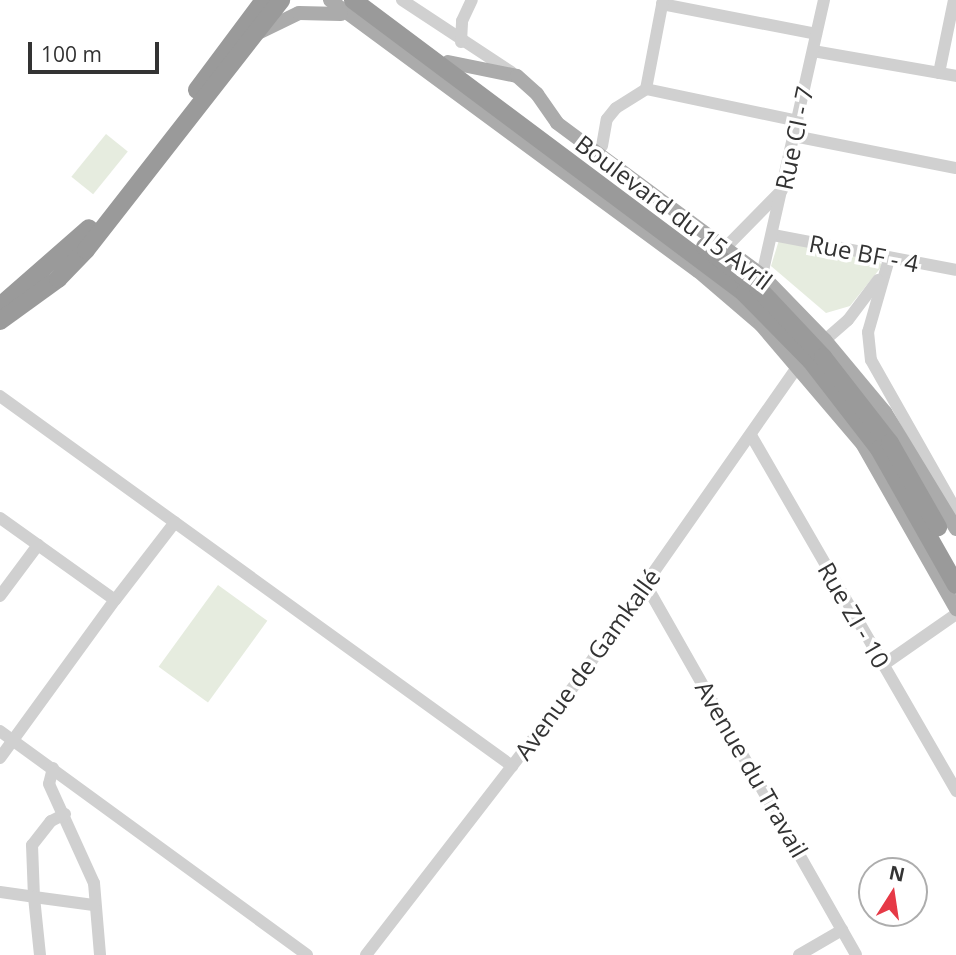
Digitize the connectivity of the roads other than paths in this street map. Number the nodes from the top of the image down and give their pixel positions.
1 (252, 0) edge
2 (264, 0) edge
3 (281, 0) edge
4 (318, 0) edge
5 (330, 0) edge
6 (353, 0) edge
7 (370, 0) edge
8 (402, 0) edge
9 (824, 0) edge
10 (954, 0) edge
11 (470, 2) edge
12 (662, 2) edge
13 (341, 14) junction
14 (369, 22) junction
15 (253, 28) junction
16 (816, 34) junction
17 (461, 42) junction
18 (813, 51) junction
19 (448, 62) junction
20 (939, 73) junction
21 (517, 76) junction
22 (956, 76) edge
23 (646, 89) junction
24 (798, 121) junction
25 (794, 136) junction
26 (603, 146) dead end
27 (956, 168) edge
28 (783, 189) junction
29 (773, 235) junction
30 (726, 247) junction
31 (889, 259) junction
32 (956, 270) edge
33 (762, 275) junction
34 (0, 306) edge
35 (0, 321) edge
36 (825, 340) junction
37 (799, 366) junction
38 (0, 396) edge
39 (752, 437) junction
40 (956, 510) edge
41 (0, 518) edge
42 (174, 522) junction
43 (956, 529) edge
44 (38, 545) junction
45 (956, 561) edge
46 (646, 585) junction
47 (956, 585) edge
48 (0, 596) edge
49 (115, 600) junction
50 (956, 609) edge
51 (956, 614) edge
52 (883, 665) junction
53 (0, 731) edge
54 (14, 741) junction
55 (0, 758) edge
56 (512, 766) junction
57 (53, 768) junction
58 (956, 792) edge
59 (65, 814) junction
60 (0, 892) edge
61 (34, 897) junction
62 (93, 905) junction
63 (842, 930) junction
64 (40, 955) edge
65 (100, 955) edge
66 (307, 955) edge
67 (366, 955) edge
68 (799, 955) edge
69 (856, 955) edge

1 - 15 highway
2 - 15 highway
3 - 15 highway
4 - 13 main road, Boulevard du 15 Avril
5 - 14 main road, Boulevard du 15 Avril
6 - 14 highway, Boulevard du 15 Avril
7 - 19 highway, Boulevard du 15 Avril
8 - 17 street
9 - 16 street, Rue CI - 7
10 - 20 street
11 - 17 street
12 - 16 street
12 - 23 street
13 - 14 main road, Boulevard du 15 Avril
13 - 15 main road
14 - 37 main road, Boulevard du 15 Avril
14 - 47 highway, Boulevard du 15 Avril
15 - 34 highway
15 - 35 highway
16 - 18 street, Rue CI - 7
17 - 21 street
18 - 20 street
18 - 24 street, Rue CI - 7
19 - 21 main road, Boulevard du 15 Avril
19 - 45 highway, Boulevard du 15 Avril
20 - 22 street
21 - 30 main road, Boulevard du 15 Avril
23 - 24 street
23 - 26 street
24 - 25 street, Rue CI - 7
25 - 27 street
25 - 28 street, Rue CI - 7
28 - 29 street, Rue CI - 7
28 - 30 street
29 - 31 street, Rue BF - 4
29 - 33 street, Rue CI - 7
30 - 33 main road, Boulevard du 15 Avril
31 - 32 street, Rue BF - 4
31 - 36 street
31 - 40 street
33 - 36 main road, Boulevard du 15 Avril
36 - 43 main road, Boulevard du 15 Avril
37 - 39 street, Avenue de Gamkallé
37 - 50 main road, Boulevard du 15 Avril
38 - 42 street
39 - 46 street, Avenue de Gamkallé
39 - 52 street, Rue ZI - 10
41 - 44 street
42 - 49 street
42 - 56 street
44 - 48 street
44 - 49 street
46 - 56 street, Avenue de Gamkallé
46 - 63 street, Avenue du Travail
49 - 54 street
51 - 52 street
52 - 58 street, Rue ZI - 10
53 - 54 street
54 - 55 street
54 - 57 street
56 - 67 street, Avenue de Gamkallé
57 - 59 street
57 - 66 street
59 - 61 street
59 - 62 street
60 - 61 street
61 - 62 street
61 - 64 street
62 - 65 street
63 - 68 street
63 - 69 street, Avenue du Travail

